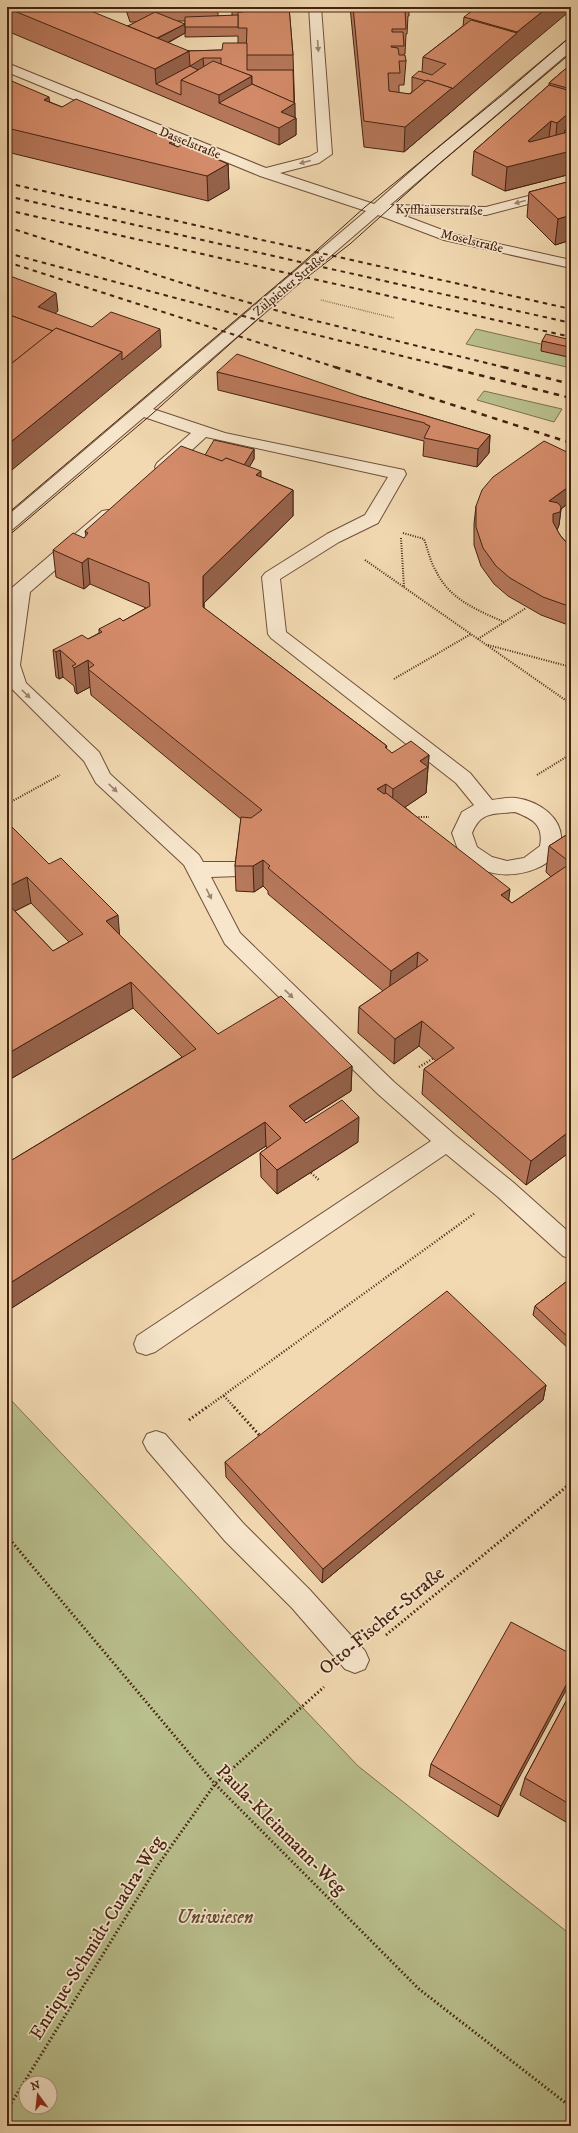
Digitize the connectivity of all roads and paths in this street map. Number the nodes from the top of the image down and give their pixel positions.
1 (315, 7) edge
2 (571, 44) edge
3 (7, 67) edge
4 (265, 174) junction
5 (571, 189) edge
6 (377, 210) junction
7 (571, 264) edge
8 (320, 300) dead end
9 (394, 318) dead end
10 (140, 411) junction
11 (203, 432) junction
12 (150, 479) edge
13 (120, 505) edge
14 (7, 525) edge
15 (333, 538) junction
16 (404, 588) junction
17 (21, 589) junction
18 (7, 601) edge
19 (526, 608) edge
20 (504, 622) junction
21 (471, 634) junction
22 (478, 639) junction
23 (487, 645) junction
24 (9, 663) edge
25 (571, 668) edge
26 (362, 698) junction
27 (571, 704) edge
28 (571, 754) edge
29 (92, 757) junction
30 (537, 775) dead end
31 (7, 804) edge
32 (487, 806) junction
33 (409, 817) edge
34 (469, 817) junction
35 (238, 869) edge
36 (197, 870) junction
37 (447, 1142) junction
38 (311, 1172) edge
39 (322, 1183) dead end
40 (506, 1190) junction
41 (567, 1236) edge
42 (146, 1344) dead end
43 (224, 1396) junction
44 (263, 1439) edge
45 (156, 1442) joint
46 (571, 1483) edge
47 (7, 1536) edge
48 (355, 1660) junction
49 (215, 1784) junction
50 (571, 2107) edge
51 (7, 2110) edge

1 -> 4 street
2 - 6 street, Zülpicher Straße
3 - 4 street, Dasselstraße
4 - 6 street, Dasselstraße
5 -> 6 street, Kyffhäuserstraße
6 - 7 street, Moselstraße
6 - 10 street, Zülpicher Straße
8 - 9 path
10 - 11 street
10 - 14 street, Zülpicher Straße
11 - 12 street
11 - 15 street
13 - 17 street
15 - 16 path
15 - 26 street
16 - 20 path
16 - 21 path
17 - 18 street
17 - 24 street
19 - 20 path
20 - 22 path
21 - 22 path
21 - 26 path
22 - 23 path
23 - 25 path
23 - 27 path
24 -> 29 street
26 - 32 street
28 - 30 path
29 - 31 path
29 -> 36 street
32 - 34 street
32 - 34 street
33 - 34 path
35 - 36 street
36 -> 37 street
37 - 40 street
37 - 42 street
38 - 39 path
40 - 41 street
40 - 43 path
43 - 44 path
43 - 45 path
45 - 48 street
46 - 48 path, Otto-Fischer-Straße
47 - 49 path, Paula-Kleinmann-Weg
48 - 49 path, Otto-Fischer-Straße
49 - 50 path, Paula-Kleinmann-Weg
49 - 51 path, Enrique-Schmidt-Cuadra-Weg

